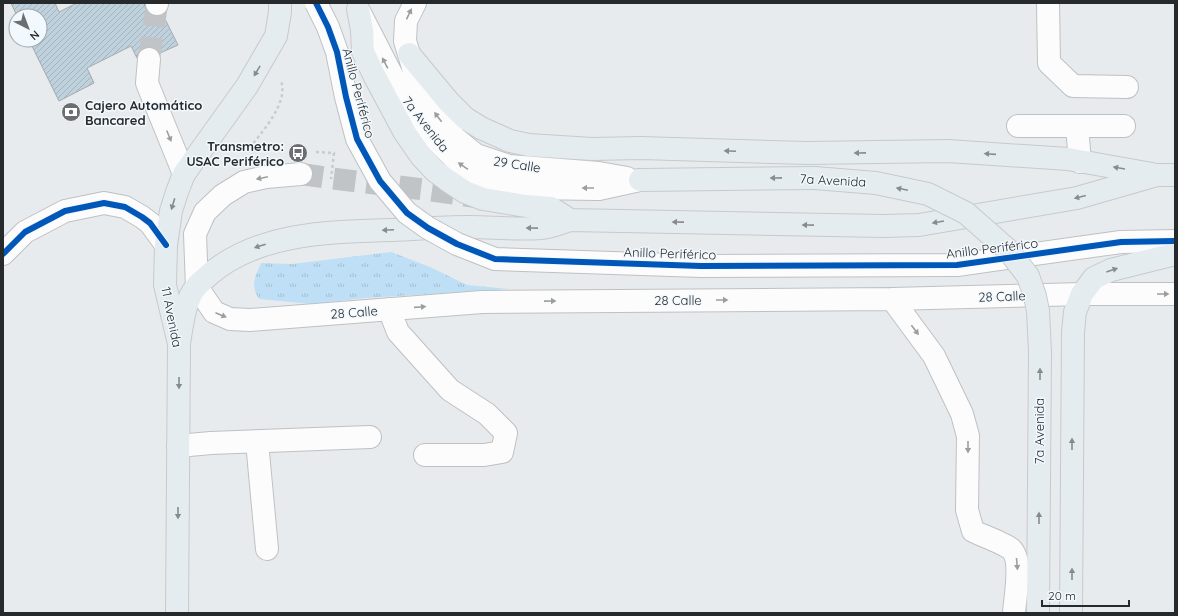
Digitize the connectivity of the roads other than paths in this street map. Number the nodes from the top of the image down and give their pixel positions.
1 (280, 3) edge
2 (316, 3) edge
3 (415, 3) edge
4 (1048, 3) edge
5 (356, 6) edge
6 (408, 54) junction
7 (149, 59) tunnel mouth
8 (1127, 87) dead end
9 (1018, 126) dead end
10 (1077, 126) junction
11 (1124, 126) dead end
12 (1080, 162) junction
13 (184, 174) junction
14 (301, 174) tunnel mouth
15 (1166, 175) edge
16 (640, 180) junction
17 (570, 220) junction
18 (1175, 241) edge
19 (166, 245) junction
20 (3, 254) edge
21 (1175, 254) edge
22 (196, 286) junction
23 (1082, 294) junction
24 (1175, 294) edge
25 (892, 299) junction
26 (389, 309) junction
27 (179, 344) junction
28 (370, 437) dead end
29 (257, 442) junction
30 (178, 446) junction
31 (425, 455) dead end
32 (267, 549) dead end
33 (177, 613) edge
34 (1014, 613) edge
35 (1038, 613) edge
36 (1071, 613) edge

1 -> 13 main road, 11 Avenida
2 - 18 street, Anillo Periférico, bridge
6 -> 3 street, 29 Calle
4 - 8 street
16 -> 5 street, 7a Avenida
5 - 17 main road
12 -> 6 main road
16 -> 6 street, 29 Calle
7 -> 13 street
9 - 10 street
10 - 11 street
10 - 12 street
15 -> 12 main road
13 -> 19 main road, 11 Avenida
14 -> 22 street
15 -> 17 main road
35 -> 16 main road, 7a Avenida, bridge
17 -> 22 main road
19 - 20 street
19 - 27 main road, 11 Avenida
23 -> 21 main road
22 -> 26 street, 28 Calle
22 - 27 main road
23 -> 24 street, 28 Calle
23 - 25 street, 28 Calle
36 -> 23 main road
26 -> 25 street, 28 Calle
25 -> 34 street
26 - 31 street
27 -> 30 main road, 11 Avenida
28 - 29 street
29 - 30 street
29 - 32 street
30 -> 33 main road, 11 Avenida

